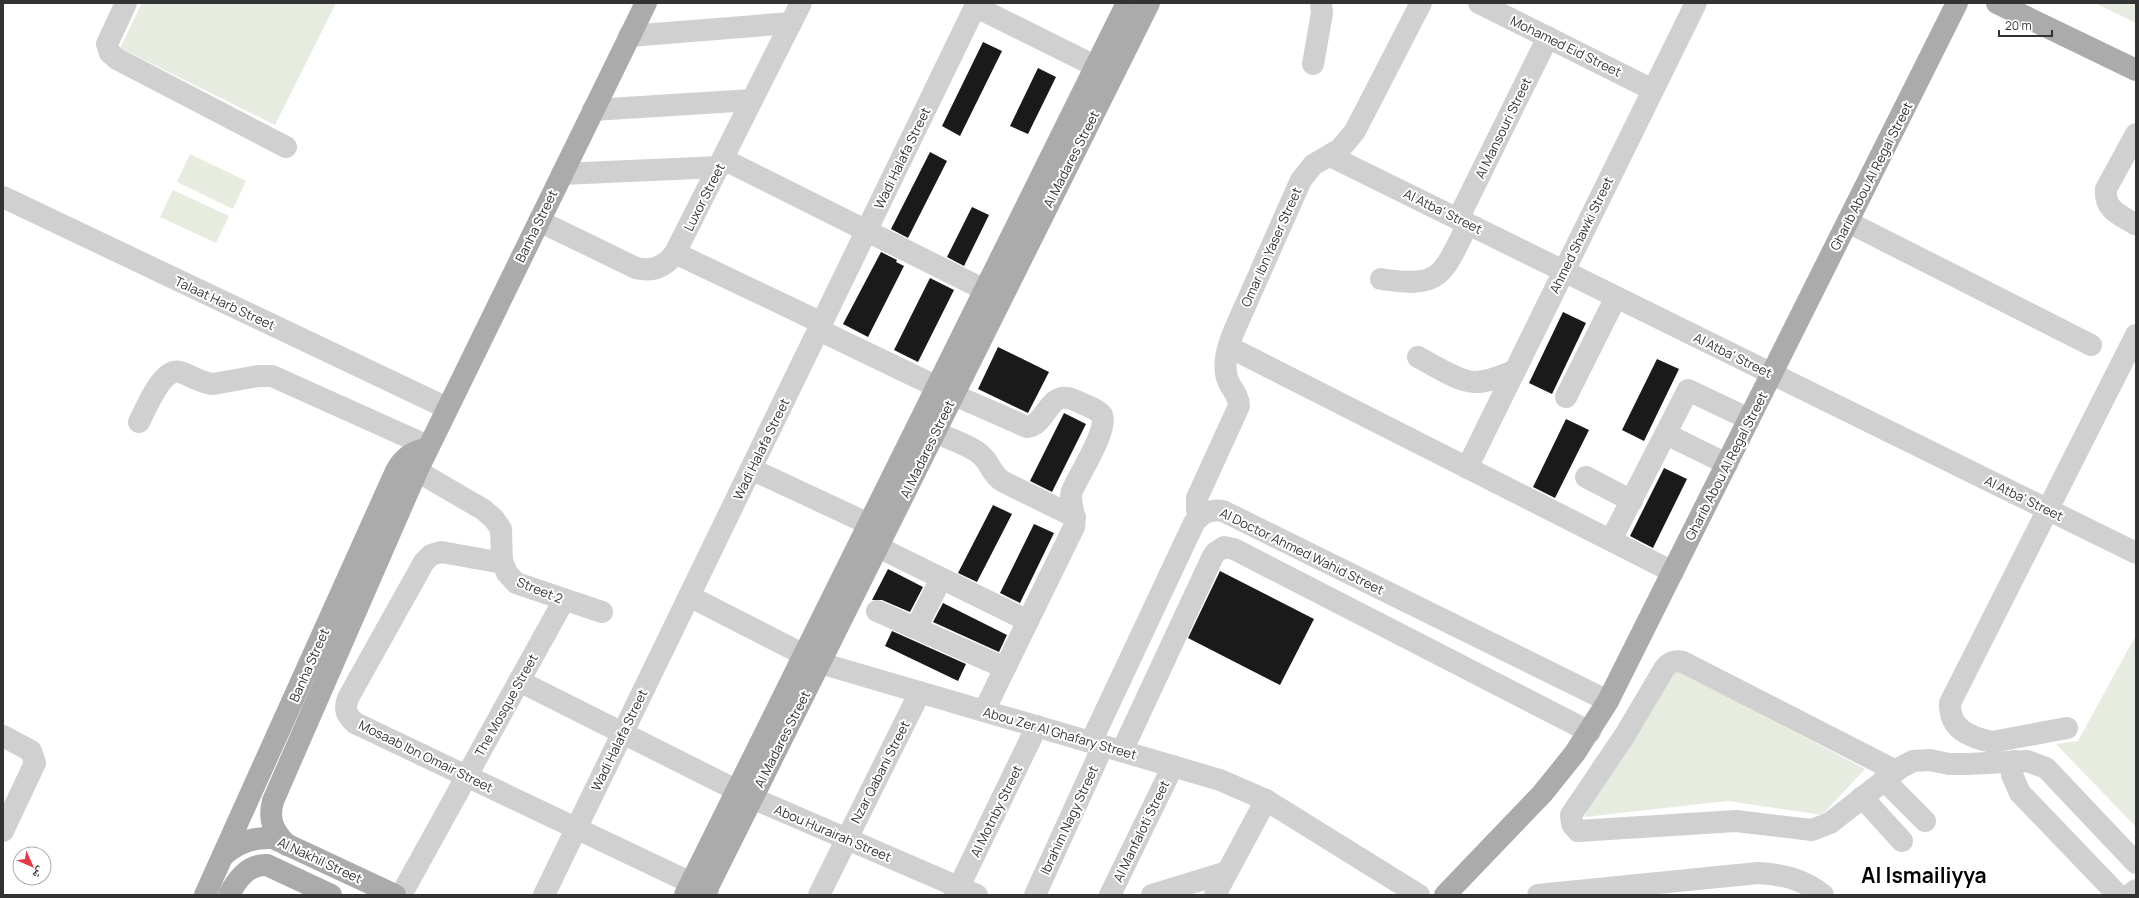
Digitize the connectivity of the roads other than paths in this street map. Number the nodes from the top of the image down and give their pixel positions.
1 (126, 3) edge
2 (646, 3) edge
3 (801, 3) edge
4 (1127, 3) edge
5 (1149, 3) edge
6 (1321, 3) edge
7 (1421, 3) edge
8 (1479, 3) edge
9 (1696, 3) edge
10 (1957, 3) edge
11 (976, 5) edge
12 (2002, 5) edge
13 (791, 23) junction
14 (629, 36) junction
15 (1548, 37) junction
16 (1313, 64) dead end
17 (1095, 66) junction
18 (2136, 70) edge
19 (1653, 90) junction
20 (752, 100) junction
21 (593, 110) junction
22 (2136, 134) edge
23 (286, 147) dead end
24 (1330, 156) junction
25 (721, 163) junction
26 (562, 174) junction
27 (3, 197) edge
28 (539, 221) junction
29 (1463, 221) junction
30 (1848, 222) junction
31 (2135, 224) edge
32 (867, 231) junction
33 (675, 253) junction
34 (1564, 271) junction
35 (1381, 279) dead end
36 (984, 290) junction
37 (1616, 297) junction
38 (820, 326) junction
39 (2091, 345) dead end
40 (1229, 347) junction
41 (2133, 348) edge
42 (1418, 357) dead end
43 (1514, 372) junction
44 (1772, 374) junction
45 (945, 391) junction
46 (1566, 397) dead end
47 (447, 408) junction
48 (1749, 420) junction
49 (139, 422) dead end
50 (935, 432) junction
51 (1666, 434) junction
52 (428, 448) junction
53 (1727, 464) junction
54 (1467, 468) junction
55 (751, 469) junction
56 (416, 471) junction
57 (1586, 477) dead end
58 (1632, 500) junction
59 (2048, 510) junction
60 (1199, 516) junction
61 (1075, 517) junction
62 (869, 524) junction
63 (1611, 540) junction
64 (878, 547) junction
65 (2136, 553) edge
66 (502, 563) junction
67 (1673, 572) junction
68 (941, 578) junction
69 (689, 596) junction
70 (564, 600) junction
71 (878, 611) dead end
72 (602, 612) dead end
73 (1028, 621) junction
74 (916, 628) junction
75 (812, 659) junction
76 (1005, 668) junction
77 (519, 681) junction
78 (920, 692) junction
79 (1608, 701) junction
80 (984, 711) junction
81 (1037, 726) junction
82 (2067, 728) dead end
83 (1590, 732) junction
84 (623, 733) junction
85 (3, 736) edge
86 (1105, 747) junction
87 (2014, 761) junction
88 (1173, 766) junction
89 (1890, 775) junction
90 (467, 776) junction
91 (744, 794) junction
92 (1862, 797) junction
93 (1266, 800) junction
94 (242, 814) junction
95 (270, 817) junction
96 (1925, 821) dead end
97 (577, 827) junction
98 (3, 831) edge
99 (847, 839) junction
100 (1902, 840) dead end
101 (287, 845) junction
102 (222, 857) junction
103 (2136, 862) edge
104 (1228, 872) junction
105 (1703, 887) edge
106 (1679, 888) edge
107 (2136, 890) edge
108 (700, 892) edge
109 (964, 892) edge
110 (205, 895) edge
111 (229, 895) edge
112 (331, 895) edge
113 (396, 895) edge
114 (402, 895) edge
115 (544, 895) edge
116 (819, 895) edge
117 (1035, 895) edge
118 (1110, 895) edge
119 (1152, 895) edge
120 (1215, 895) edge
121 (1419, 895) edge
122 (1445, 895) edge
123 (1538, 895) edge
124 (1823, 895) edge
125 (2118, 895) edge
126 (2130, 895) edge

1 - 23 street
2 - 14 main road, Banha Street
3 - 13 street, Luxor Street
4 - 17 main road, Al Madares Street
5 - 45 main road, Al Madares Street
6 - 16 street
7 - 24 street, Omar Ibn Yaser Street
8 - 15 street, Mohamed Eid Street
9 - 19 street, Ahmed Shawki Street
10 - 30 main road, Gharib Abou Al Regal Street
11 - 17 street
11 - 32 street, Wadi Halafa Street
12 - 18 main road
13 - 14 street
13 - 20 street, Luxor Street
14 - 21 main road, Banha Street
15 - 19 street, Mohamed Eid Street
15 - 29 street, Al Mansouri Street
17 - 36 main road, Al Madares Street
19 - 34 street, Ahmed Shawki Street
20 - 21 street
20 - 25 street, Luxor Street
21 - 26 main road, Banha Street
22 - 31 street
24 - 29 street, Al Atba' Street
24 - 40 street, Omar Ibn Yaser Street
25 - 26 street
25 - 32 street
25 - 33 street, Luxor Street
26 - 28 main road, Banha Street
27 - 47 street, Talaat Harb Street
28 - 33 street, Luxor Street
28 - 47 main road, Banha Street
29 - 34 street, Al Atba' Street
29 - 35 street, Al Mansouri Street
30 - 39 street
30 - 44 main road, Gharib Abou Al Regal Street
32 - 36 street
32 - 38 street, Wadi Halafa Street
33 - 38 street
34 - 37 street, Al Atba' Street
34 - 43 street, Ahmed Shawki Street
36 - 45 main road, Al Madares Street
37 - 44 street, Al Atba' Street
37 - 46 street
38 - 45 street
38 - 55 street, Wadi Halafa Street
40 - 54 street
40 - 60 street, Omar Ibn Yaser Street
41 - 59 street
42 - 43 street
43 - 54 street, Ahmed Shawki Street
44 - 48 main road, Gharib Abou Al Regal Street
44 - 59 street, Al Atba' Street
45 - 50 main road, Al Madares Street
45 - 61 street
45 - 62 main road, Al Madares Street
47 - 52 main road, Banha Street
48 - 51 street
48 - 53 main road, Gharib Abou Al Regal Street
49 - 52 street
50 - 61 street
50 - 64 main road, Al Madares Street
51 - 53 street
51 - 58 street
52 - 56 main road, Banha Street
52 - 94 main road, Banha Street
53 - 67 main road, Gharib Abou Al Regal Street
54 - 63 street
55 - 62 street
55 - 69 street, Wadi Halafa Street
56 - 66 street
56 - 95 main road, Banha Street
57 - 58 street
58 - 63 street
59 - 65 street, Al Atba' Street
59 - 82 street
60 - 79 street, Al Doctor Ahmed Wahid Street
60 - 86 street, Al Doctor Ahmed Wahid Street
61 - 73 street
62 - 75 main road, Al Madares Street
63 - 67 street
64 - 68 street
64 - 75 main road, Al Madares Street
66 - 70 street, Street 2
66 - 90 street, Mosaab Ibn Omair Street
67 - 79 main road, Gharib Abou Al Regal Street
68 - 73 street
68 - 74 street
69 - 75 street, Abou Zer Al Ghafary Street
69 - 84 street, Wadi Halafa Street
70 - 72 street, Street 2
70 - 77 street, The Mosque Street
71 - 74 street
73 - 76 street
74 - 76 street
75 - 78 street, Abou Zer Al Ghafary Street
75 - 91 main road, Al Madares Street
76 - 80 street
77 - 84 street, Abou Hurairah Street
77 - 90 street, The Mosque Street
78 - 80 street, Abou Zer Al Ghafary Street
78 - 99 street, Nzar Qabani Street
79 - 83 main road, Gharib Abou Al Regal Street
80 - 81 street, Abou Zer Al Ghafary Street
81 - 86 street, Abou Zer Al Ghafary Street
81 - 109 street, Al Motnby Street
83 - 86 street
83 - 122 main road, Gharib Abou Al Regal Street
84 - 91 street, Abou Hurairah Street
84 - 97 street, Wadi Halafa Street
85 - 98 street
86 - 88 street, Abou Zer Al Ghafary Street
86 - 117 street, Ibrahim Nagy Street
87 - 89 street
87 - 103 street
87 - 125 street
88 - 93 street, Abou Zer Al Ghafary Street
88 - 118 street, Al Manfaloti Street
89 - 92 street
89 - 92 street
89 - 96 street
90 - 97 street, Mosaab Ibn Omair Street
90 - 114 street, The Mosque Street
91 - 99 street, Abou Hurairah Street
91 - 108 main road, Al Madares Street
92 - 100 street
93 - 104 street
93 - 121 street, Abou Zer Al Ghafary Street
94 - 95 main road
94 - 102 main road, Banha Street
95 - 101 main road
97 - 108 street, Mosaab Ibn Omair Street
97 - 115 street, Wadi Halafa Street
99 - 109 street, Abou Hurairah Street
99 - 116 street, Nzar Qabani Street
101 - 102 main road, Al Nakhil Street
101 - 113 main road, Al Nakhil Street
102 - 110 main road, Banha Street
104 - 119 street
104 - 120 street
105 - 106 street
105 - 124 street
106 - 123 street
107 - 126 street
111 - 112 main road, Al Nakhil Street

